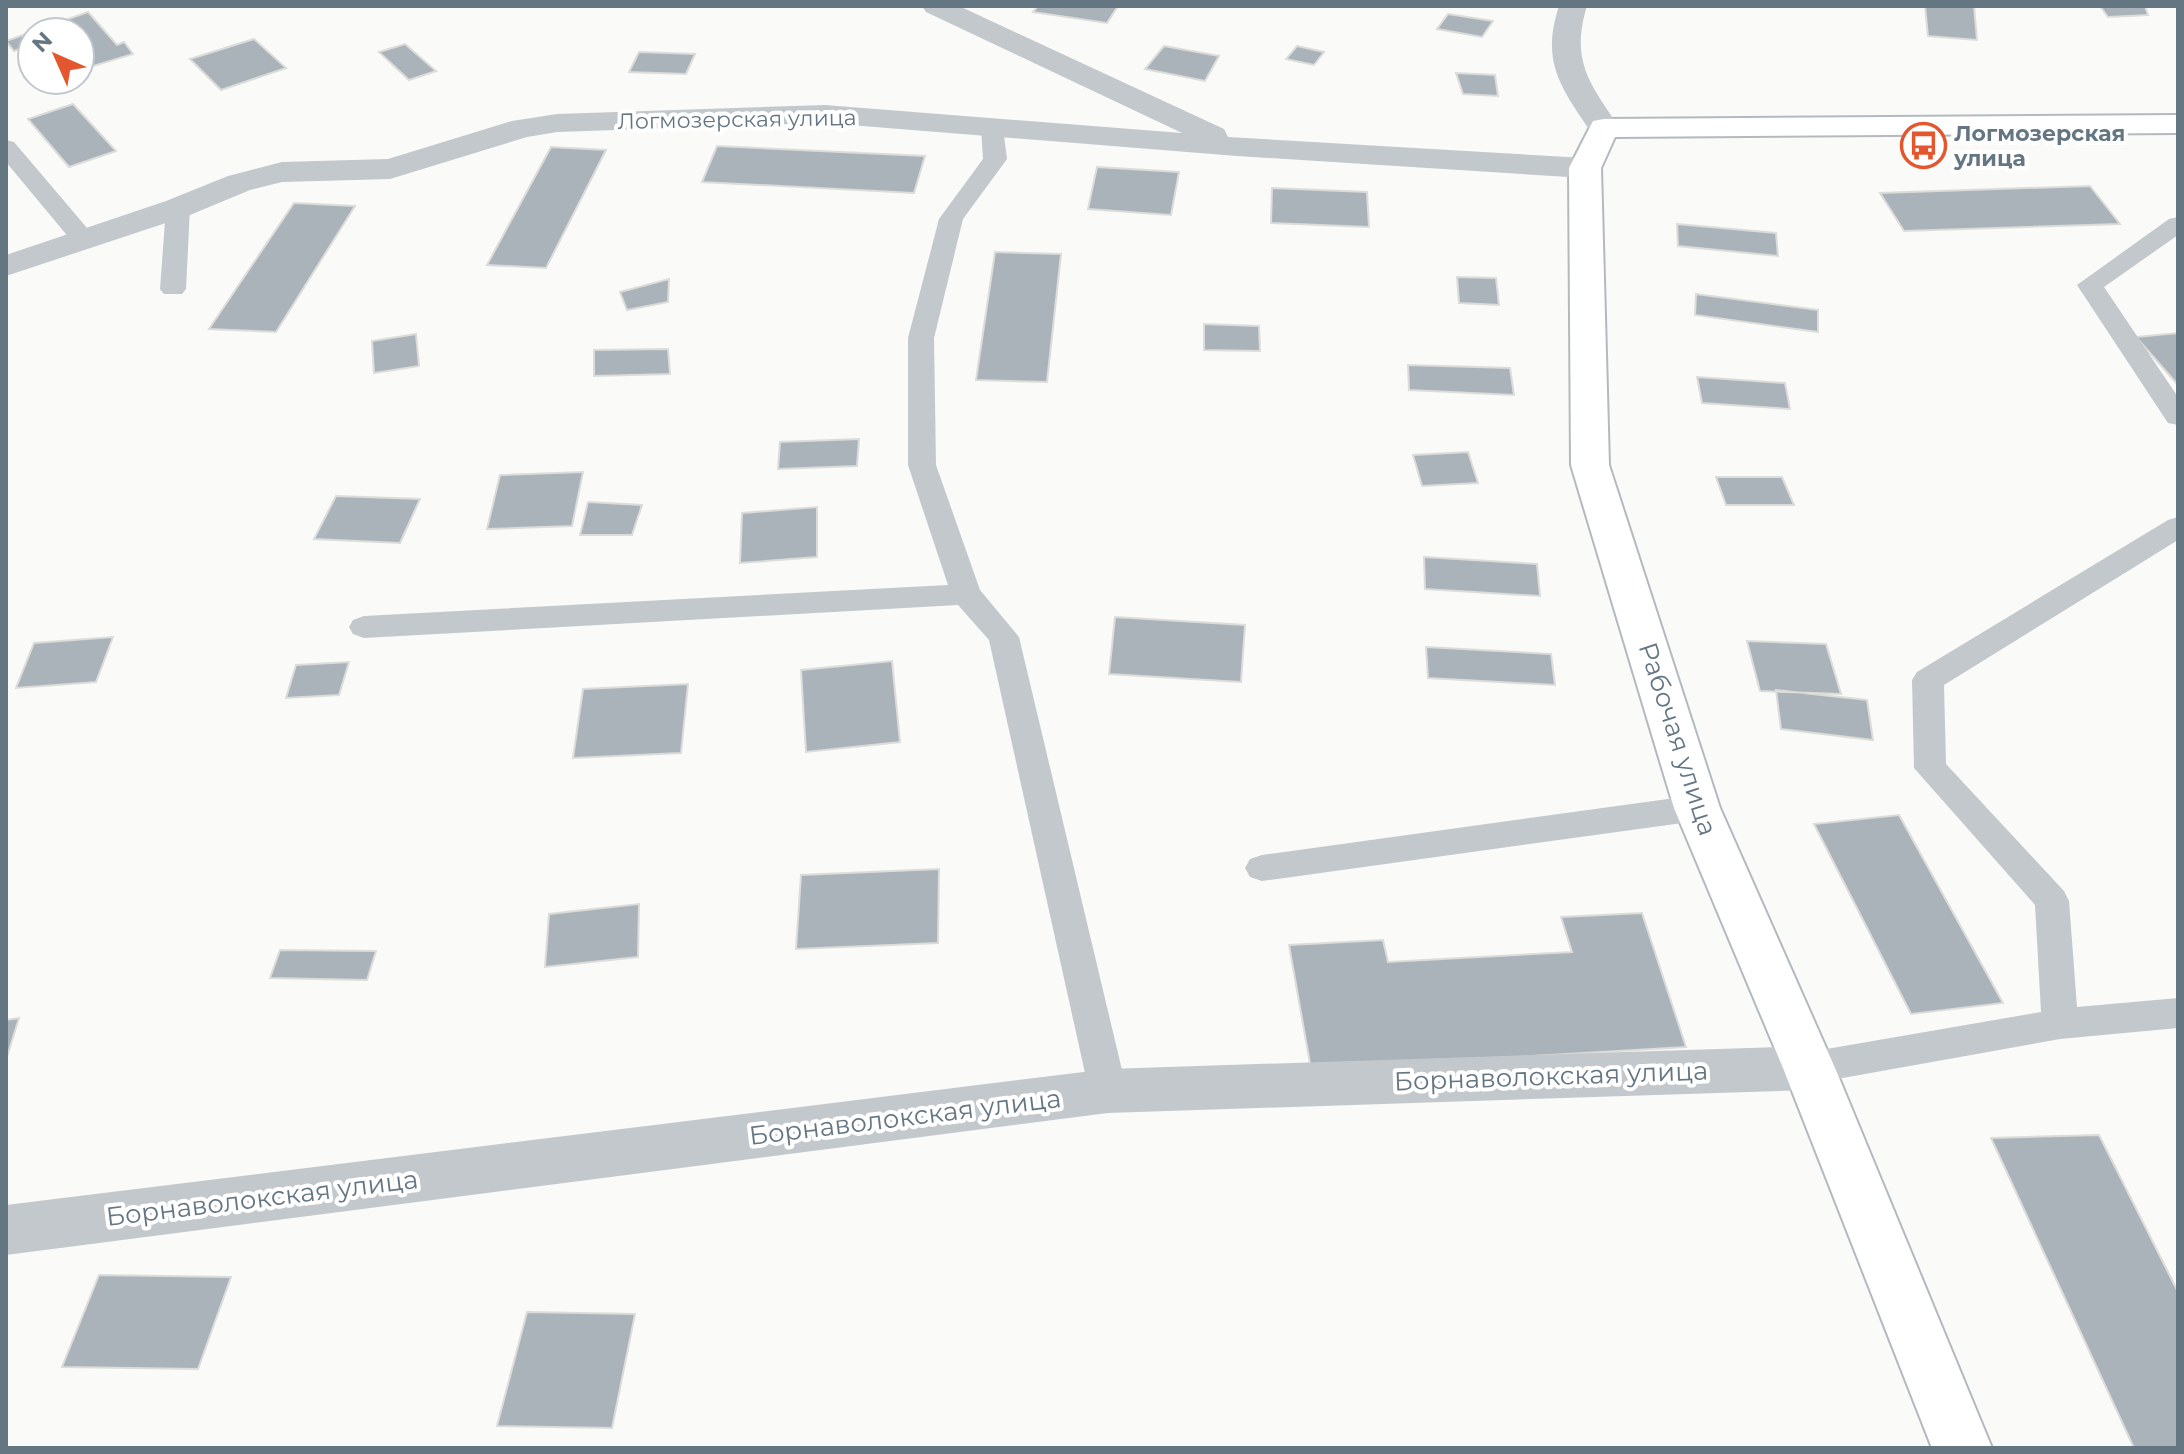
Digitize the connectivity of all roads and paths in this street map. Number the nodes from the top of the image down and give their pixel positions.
1 (936, 6) edge
2 (1573, 6) edge
3 (2178, 124) edge
4 (992, 128) junction
5 (6, 147) edge
6 (1237, 147) junction
7 (1595, 148) junction
8 (178, 208) junction
9 (2178, 224) edge
10 (84, 240) junction
11 (6, 266) edge
12 (173, 289) dead end
13 (2178, 417) edge
14 (2178, 527) edge
15 (966, 594) junction
16 (364, 627) dead end
17 (1697, 808) junction
18 (1262, 868) dead end
19 (2178, 1013) edge
20 (2060, 1024) junction
21 (1809, 1068) junction
22 (1108, 1091) junction
23 (6, 1230) edge
24 (1962, 1448) edge

1 - 6 street
2 - 7 street
3 - 7 street, Логмозерская улица
4 - 6 street, Логмозерская улица
4 - 8 street, Логмозерская улица
4 - 15 lane
5 - 10 lane
6 - 7 street, Логмозерская улица
7 - 17 street, Рабочая улица
8 - 10 street, Логмозерская улица
8 - 12 lane
9 - 13 lane
10 - 11 street, Логмозерская улица
14 - 20 lane
15 - 16 lane
15 - 22 lane
17 - 18 lane
17 - 21 street, Рабочая улица
19 - 20 lane
20 - 21 lane
21 - 22 street, Борнаволокская улица
21 - 24 street, Рабочая улица
22 - 23 street, Борнаволокская улица

